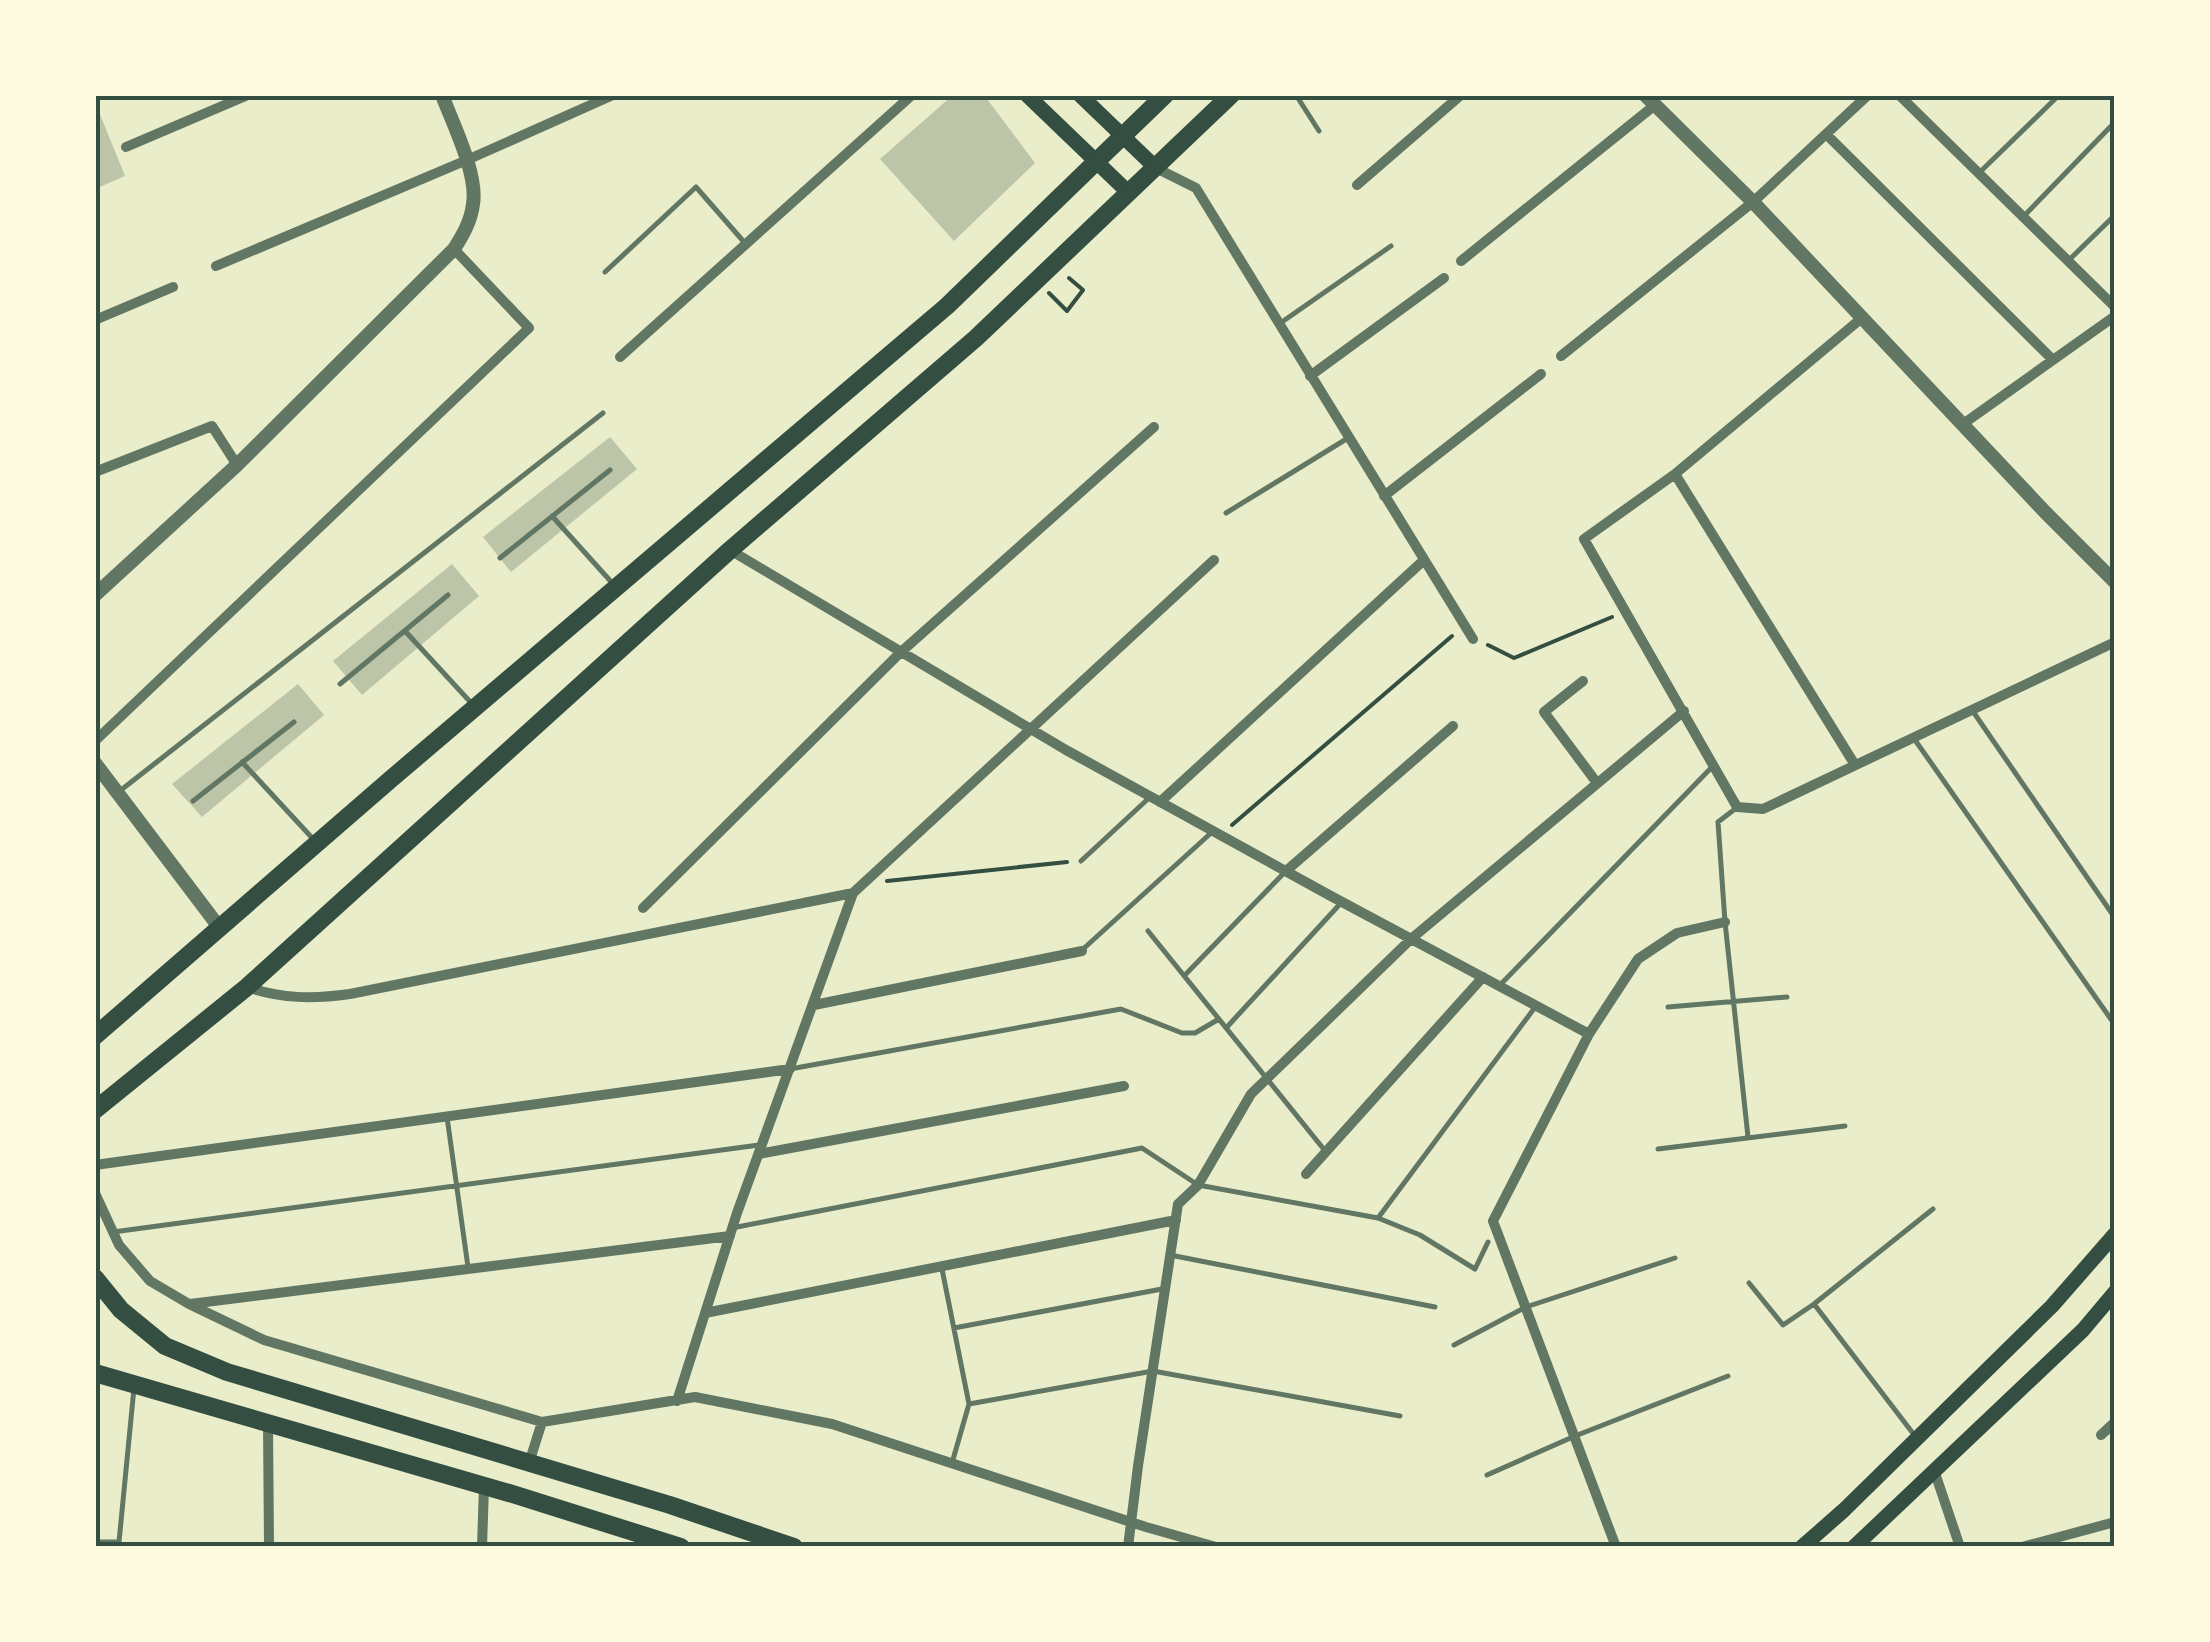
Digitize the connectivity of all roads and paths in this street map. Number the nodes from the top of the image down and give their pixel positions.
1 (248, 95) edge
2 (442, 95) edge
3 (613, 95) edge
4 (912, 95) edge
5 (1027, 95) edge
6 (1080, 95) edge
7 (1165, 95) edge
8 (1231, 95) edge
9 (1296, 95) edge
10 (1461, 95) edge
11 (1868, 95) edge
12 (1899, 95) edge
13 (2055, 99) dead end
14 (1650, 100) edge
15 (2115, 122) edge
16 (1319, 131) dead end
17 (1826, 134) junction
18 (1122, 136) junction
19 (126, 147) dead end
20 (467, 160) junction
21 (1097, 161) junction
22 (1156, 168) junction
23 (1978, 173) junction
24 (1358, 185) dead end
25 (1130, 193) junction
26 (1753, 202) junction
27 (2115, 215) edge
28 (2023, 217) junction
29 (746, 244) junction
30 (1391, 246) dead end
31 (454, 249) junction
32 (1461, 261) dead end
33 (2068, 261) junction
34 (216, 266) dead end
35 (605, 272) dead end
36 (1444, 278) dead end
37 (172, 287) dead end
38 (1083, 290) dead end
39 (2115, 307) edge
40 (1067, 311) dead end
41 (1863, 316) junction
42 (2115, 316) edge
43 (95, 320) edge
44 (1278, 324) junction
45 (1561, 356) dead end
46 (620, 358) dead end
47 (2052, 359) junction
48 (1541, 374) dead end
49 (1310, 376) junction
50 (602, 413) dead end
51 (1964, 424) junction
52 (1154, 427) dead end
53 (1348, 438) junction
54 (238, 464) junction
55 (610, 470) dead end
56 (95, 472) edge
57 (1675, 474) junction
58 (1384, 496) junction
59 (1226, 513) dead end
60 (552, 516) junction
61 (730, 550) junction
62 (500, 558) dead end
63 (1214, 560) dead end
64 (1424, 560) junction
65 (2115, 582) edge
66 (616, 587) junction
67 (95, 594) edge
68 (448, 596) dead end
69 (1626, 611) junction
70 (405, 631) junction
71 (1473, 638) junction
72 (2115, 642) edge
73 (902, 652) junction
74 (1583, 681) dead end
75 (340, 684) dead end
76 (476, 707) junction
77 (1972, 710) junction
78 (1684, 711) junction
79 (294, 722) dead end
80 (1453, 726) dead end
81 (1030, 728) junction
82 (1913, 738) junction
83 (95, 742) edge
84 (242, 762) junction
85 (95, 764) edge
86 (1714, 765) junction
87 (1855, 766) junction
88 (1597, 783) junction
89 (119, 792) junction
90 (1156, 799) junction
91 (194, 801) dead end
92 (1738, 807) junction
93 (1217, 833) junction
94 (317, 843) junction
95 (1081, 861) joint
96 (1286, 871) junction
97 (863, 884) junction
98 (853, 893) junction
99 (1342, 902) junction
100 (643, 908) dead end
101 (2115, 918) edge
102 (1725, 922) junction
103 (219, 927) junction
104 (1148, 932) dead end
105 (1411, 939) junction
106 (1082, 951) joint
107 (1184, 976) junction
108 (1482, 977) junction
109 (247, 986) junction
110 (1498, 986) junction
111 (1787, 998) dead end
112 (1734, 1003) junction
113 (814, 1005) junction
114 (1536, 1006) junction
115 (1668, 1008) dead end
116 (1220, 1018) junction
117 (2115, 1025) edge
118 (1226, 1027) junction
119 (1589, 1034) junction
120 (95, 1036) edge
121 (790, 1068) junction
122 (1268, 1078) junction
123 (1124, 1086) dead end
124 (95, 1110) edge
125 (447, 1117) junction
126 (1845, 1126) dead end
127 (1748, 1137) junction
128 (761, 1149) junction
129 (1658, 1149) dead end
130 (1326, 1152) junction
131 (95, 1166) edge
132 (1306, 1174) dead end
133 (1198, 1185) junction
134 (458, 1186) junction
135 (95, 1193) edge
136 (1933, 1209) dead end
137 (1378, 1218) junction
138 (1176, 1220) junction
139 (113, 1232) junction
140 (731, 1232) junction
141 (2115, 1234) edge
142 (1488, 1242) dead end
143 (1170, 1255) junction
144 (1675, 1258) dead end
145 (942, 1266) junction
146 (468, 1269) junction
147 (95, 1278) edge
148 (1749, 1283) dead end
149 (1166, 1288) junction
150 (2115, 1292) edge
151 (189, 1304) junction
152 (1814, 1304) junction
153 (1436, 1307) dead end
154 (1526, 1307) junction
155 (705, 1313) junction
156 (954, 1328) junction
157 (1454, 1345) dead end
158 (1153, 1371) junction
159 (95, 1374) edge
160 (1728, 1376) dead end
161 (134, 1385) junction
162 (678, 1401) junction
163 (969, 1404) junction
164 (1400, 1416) dead end
165 (542, 1422) junction
166 (2115, 1422) edge
167 (268, 1424) junction
168 (2102, 1435) dead end
169 (1575, 1436) junction
170 (1917, 1438) junction
171 (529, 1463) junction
172 (952, 1463) junction
173 (1934, 1470) junction
174 (1487, 1475) dead end
175 (484, 1486) junction
176 (1131, 1521) junction
177 (2115, 1522) edge
178 (1875, 1526) junction
179 (95, 1542) edge
180 (653, 1543) edge
181 (269, 1547) edge
182 (482, 1547) edge
183 (682, 1547) edge
184 (794, 1547) edge
185 (1128, 1547) edge
186 (1216, 1547) edge
187 (1616, 1547) edge
188 (1802, 1547) edge
189 (1854, 1547) edge
190 (1879, 1547) edge
191 (1960, 1547) edge
192 (2022, 1547) edge

1 - 19 street
2 - 20 street
3 - 20 street
4 - 29 street
5 - 21 main road
6 - 18 main road
7 - 18 main road
8 - 22 main road
9 - 16 lane
10 - 24 street
11 - 17 street
12 - 23 street
13 - 23 lane
14 - 26 street
14 - 32 street
15 - 28 lane
17 - 26 street
17 - 47 street
18 - 21 main road
18 - 22 main road
20 - 31 street
20 - 34 street
21 - 25 main road
21 - 66 main road
22 - 25 main road
22 - 44 street
23 - 28 street
25 - 61 main road
26 - 41 street
26 - 45 street
27 - 33 lane
28 - 33 street
29 - 35 lane
29 - 46 street
30 - 44 lane
31 - 54 street
31 - 83 street
33 - 39 street
36 - 49 street
37 - 43 street
38 - 40 path
41 - 51 street
41 - 57 street
42 - 47 street
44 - 49 street
47 - 51 street
48 - 58 street
49 - 53 street
50 - 89 lane
51 - 65 street
52 - 73 street
53 - 58 street
53 - 59 lane
54 - 56 street
54 - 67 street
55 - 60 lane
57 - 69 street
57 - 87 street
58 - 64 street
60 - 62 lane
60 - 66 lane
61 - 73 street
61 - 109 main road
63 - 81 street
64 - 71 street
64 - 90 street
66 - 76 main road
68 - 70 lane
69 - 71 path
69 - 78 street
70 - 75 lane
70 - 76 lane
71 - 93 path
72 - 77 street
73 - 81 street
73 - 100 street
74 - 88 street
76 - 94 main road
77 - 82 street
77 - 101 lane
78 - 86 street
78 - 88 street
79 - 84 lane
80 - 96 street
81 - 90 street
81 - 97 street
82 - 87 street
82 - 117 lane
84 - 91 lane
84 - 94 lane
85 - 89 street
86 - 92 street
86 - 110 lane
87 - 92 street
88 - 105 street
89 - 103 street
90 - 93 street
90 - 95 lane
92 - 102 lane
93 - 96 street
93 - 106 lane
94 - 103 main road
95 - 97 path
96 - 99 street
96 - 107 lane
97 - 98 street
98 - 109 street
98 - 113 street
99 - 105 street
99 - 118 lane
102 - 112 lane
102 - 119 street
103 - 120 main road
104 - 107 lane
105 - 108 street
105 - 122 street
106 - 113 street
107 - 116 lane
108 - 110 street
108 - 130 street
109 - 124 main road
110 - 114 street
111 - 112 lane
112 - 115 lane
112 - 127 lane
113 - 121 street
114 - 119 street
114 - 137 lane
116 - 118 lane
116 - 121 lane
118 - 122 lane
119 - 154 street
121 - 125 street
121 - 128 street
122 - 130 lane
122 - 133 street
123 - 128 street
125 - 131 street
125 - 134 lane
126 - 127 lane
127 - 129 lane
128 - 134 lane
128 - 140 street
130 - 132 street
133 - 137 lane
133 - 138 street
133 - 140 lane
134 - 139 lane
134 - 146 lane
135 - 139 street
136 - 152 lane
137 - 142 lane
138 - 143 street
138 - 145 street
139 - 151 street
140 - 146 street
140 - 155 street
141 - 170 main road
143 - 149 street
143 - 153 lane
144 - 154 lane
145 - 155 street
145 - 156 lane
146 - 151 street
147 - 171 main road
148 - 152 lane
149 - 156 lane
149 - 158 street
150 - 173 main road
151 - 165 street
152 - 170 lane
154 - 157 lane
154 - 169 street
155 - 162 street
156 - 163 lane
158 - 163 lane
158 - 164 lane
158 - 176 street
159 - 161 main road
160 - 169 lane
161 - 167 main road
161 - 179 lane
162 - 165 street
162 - 172 street
163 - 172 lane
165 - 171 street
166 - 168 street
167 - 175 main road
167 - 181 street
169 - 174 lane
169 - 187 street
170 - 188 main road
171 - 184 main road
172 - 176 street
173 - 178 main road
173 - 191 street
175 - 180 main road
175 - 182 street
176 - 185 street
176 - 186 street
177 - 192 street
178 - 189 main road
178 - 190 main road
180 - 183 main road

